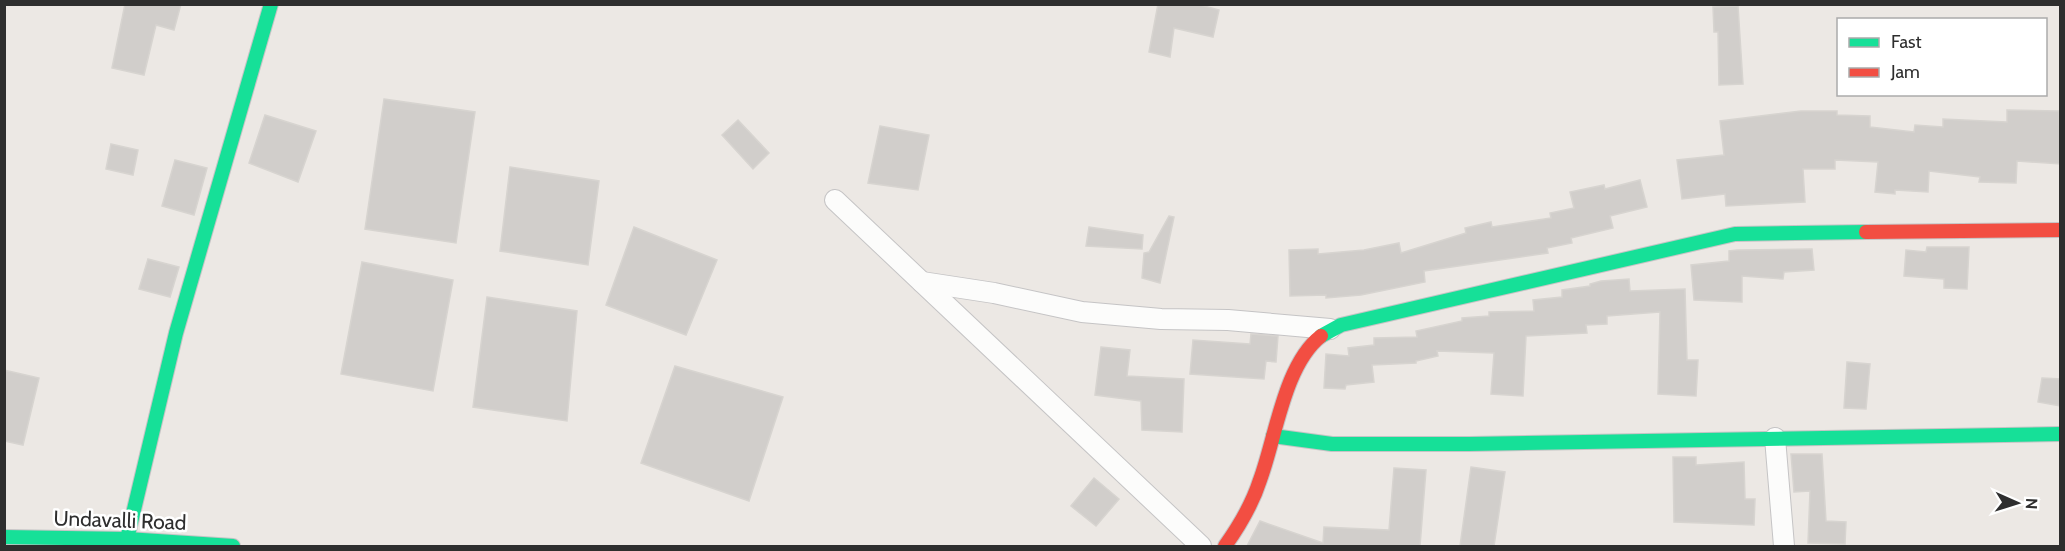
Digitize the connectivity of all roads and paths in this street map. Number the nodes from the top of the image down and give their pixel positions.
1 (271, 4) edge
2 (835, 200) dead end
3 (2061, 230) edge
4 (922, 282) junction
5 (1330, 329) junction
6 (2061, 434) edge
7 (1273, 436) junction
8 (1775, 438) junction
9 (4, 537) edge
10 (127, 539) junction
11 (233, 546) edge
12 (1201, 546) edge
13 (1225, 546) edge
14 (1784, 546) edge

1 - 10 street
2 - 4 street
3 - 5 street
4 - 5 street
4 - 12 street
5 - 7 street
6 - 8 street
7 - 8 street
7 - 13 street
8 - 14 street
9 - 10 street, Undavalli Road
10 - 11 street, Undavalli Road

